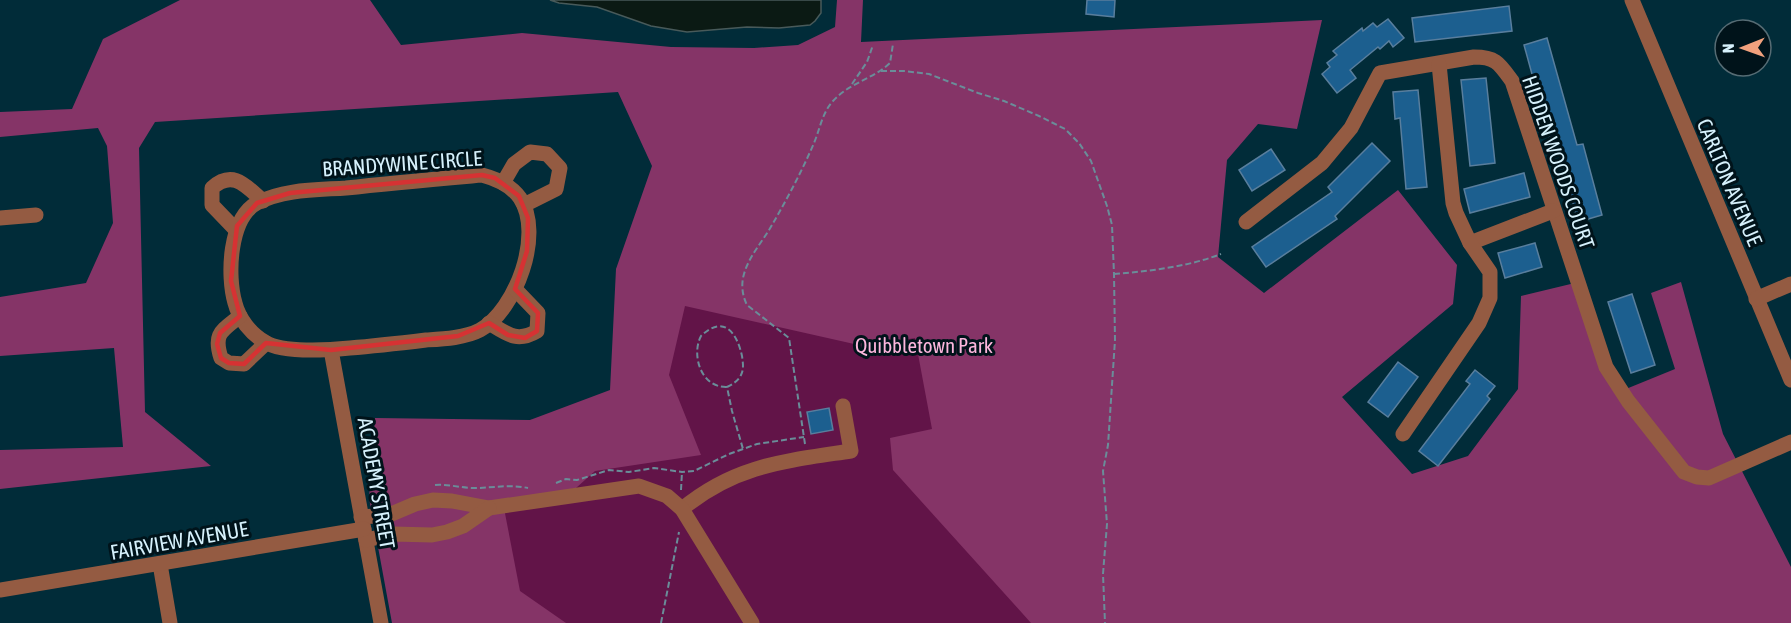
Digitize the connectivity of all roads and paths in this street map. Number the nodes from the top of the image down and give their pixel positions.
1 (1632, 0) edge
2 (893, 44) dead end
3 (873, 45) dead end
4 (1439, 64) junction
5 (881, 71) junction
6 (849, 87) junction
7 (503, 183) junction
8 (263, 201) junction
9 (524, 205) junction
10 (1553, 211) junction
11 (36, 215) dead end
12 (0, 218) edge
13 (1246, 222) dead end
14 (236, 230) junction
15 (1470, 243) junction
16 (1221, 254) dead end
17 (1114, 274) junction
18 (1791, 284) edge
19 (515, 289) junction
20 (1756, 299) junction
21 (240, 316) junction
22 (489, 323) junction
23 (266, 343) junction
24 (331, 350) junction
25 (1791, 380) edge
26 (727, 387) junction
27 (843, 406) dead end
28 (1403, 434) dead end
29 (804, 437) junction
30 (1791, 442) edge
31 (743, 449) junction
32 (807, 457) junction
33 (682, 472) junction
34 (431, 486) dead end
35 (549, 486) dead end
36 (535, 489) dead end
37 (489, 508) junction
38 (682, 510) junction
39 (364, 529) junction
40 (160, 564) junction
41 (0, 590) edge
42 (170, 623) edge
43 (381, 623) edge
44 (662, 623) edge
45 (752, 623) edge
46 (1105, 623) edge

1 - 20 street, CARLTON AVENUE
2 - 5 path
3 - 6 path
4 - 10 street, HIDDEN WOODS COURT
4 - 13 street, HIDDEN WOODS COURT
4 - 15 street
5 - 6 path
5 - 17 path
6 - 29 path
7 - 8 street, BRANDYWINE CIRCLE
7 - 9 street, BRANDYWINE CIRCLE
7 - 9 street
8 - 14 street, BRANDYWINE CIRCLE
8 - 14 street
9 - 19 street
10 - 15 street
10 - 30 street, HIDDEN WOODS COURT
11 - 12 street
14 - 21 street
15 - 28 street
16 - 17 path
17 - 46 path
18 - 20 street
19 - 22 street
19 - 22 street
20 - 25 street, CARLTON AVENUE
21 - 23 street
21 - 23 street
22 - 24 street
23 - 24 street
24 - 39 street, ACADEMY STREET
26 - 26 path
26 - 31 path
27 - 32 street
29 - 31 path
29 - 32 path
31 - 33 path
32 - 38 street
33 - 35 path
33 - 38 path
34 - 36 path
37 - 38 street
37 - 39 street
37 - 39 street
38 - 44 path
38 - 45 street
39 - 40 street, FAIRVIEW AVENUE
39 - 43 street, ACADEMY STREET
40 - 41 street, FAIRVIEW AVENUE
40 - 42 street

